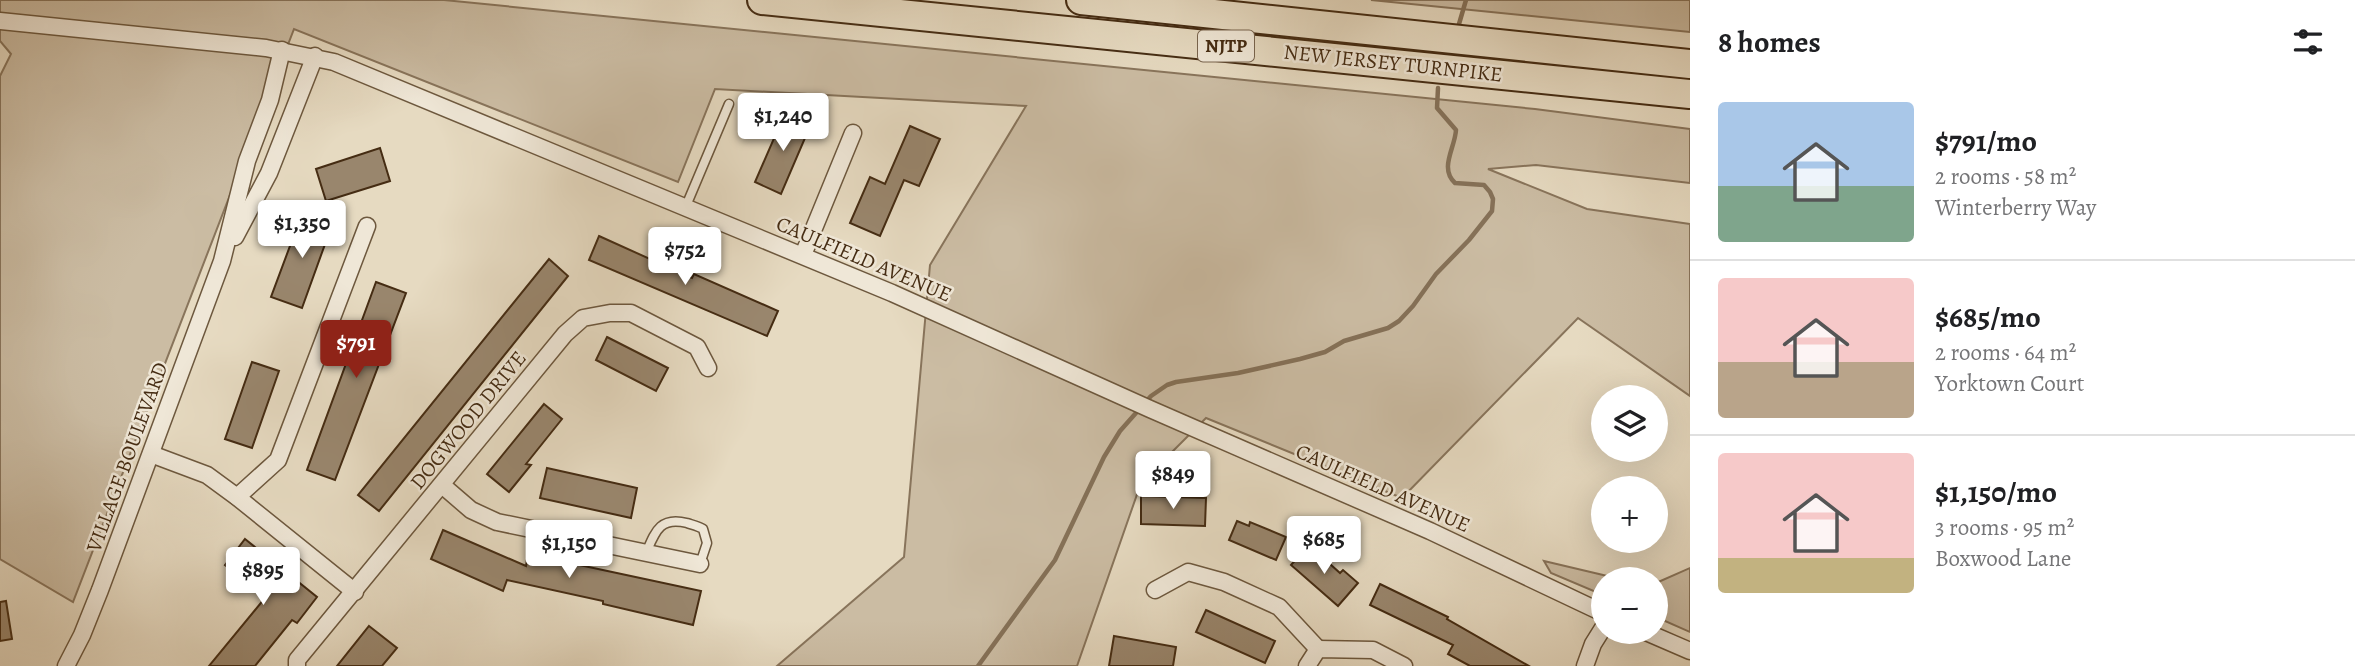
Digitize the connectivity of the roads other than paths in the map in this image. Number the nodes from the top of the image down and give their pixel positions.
1 (762, 0) edge
2 (1081, 0) edge
3 (0, 21) edge
4 (282, 50) junction
5 (315, 56) junction
6 (1690, 64) edge
7 (1690, 94) edge
8 (729, 104) dead end
9 (853, 133) dead end
10 (686, 206) junction
11 (367, 226) dead end
12 (803, 255) junction
13 (222, 261) junction
14 (708, 369) dead end
15 (151, 454) junction
16 (442, 485) junction
17 (237, 497) junction
18 (646, 553) junction
19 (700, 564) joint
20 (1155, 590) dead end
21 (355, 592) junction
22 (1591, 607) edge
23 (1668, 642) edge
24 (1593, 644) edge
25 (1318, 649) junction
26 (1690, 651) edge
27 (66, 666) edge
28 (297, 666) edge
29 (1307, 666) edge
30 (1404, 666) edge
31 (1584, 666) edge

1 - 7 highway, NEW JERSEY TURNPIKE / NJTP
2 - 6 highway, NEW JERSEY TURNPIKE / NJTP
3 - 4 street, CAULFIELD AVENUE
4 - 5 street, CAULFIELD AVENUE
4 - 13 street, VILLAGE BOULEVARD
5 - 10 street, CAULFIELD AVENUE
5 - 13 street, VILLAGE BOULEVARD
8 - 10 lane
9 - 12 street
10 - 12 street, CAULFIELD AVENUE
11 - 17 street
12 - 22 street, CAULFIELD AVENUE
13 - 15 street, VILLAGE BOULEVARD
14 - 16 street, DOGWOOD DRIVE
15 - 17 street
15 - 27 street, VILLAGE BOULEVARD
16 - 18 street
16 - 21 street, DOGWOOD DRIVE
17 - 21 street
18 - 19 street
18 - 19 lane
20 - 25 street
21 - 28 street, DOGWOOD DRIVE
23 - 26 street
24 - 31 street
25 - 29 street
25 - 30 street

